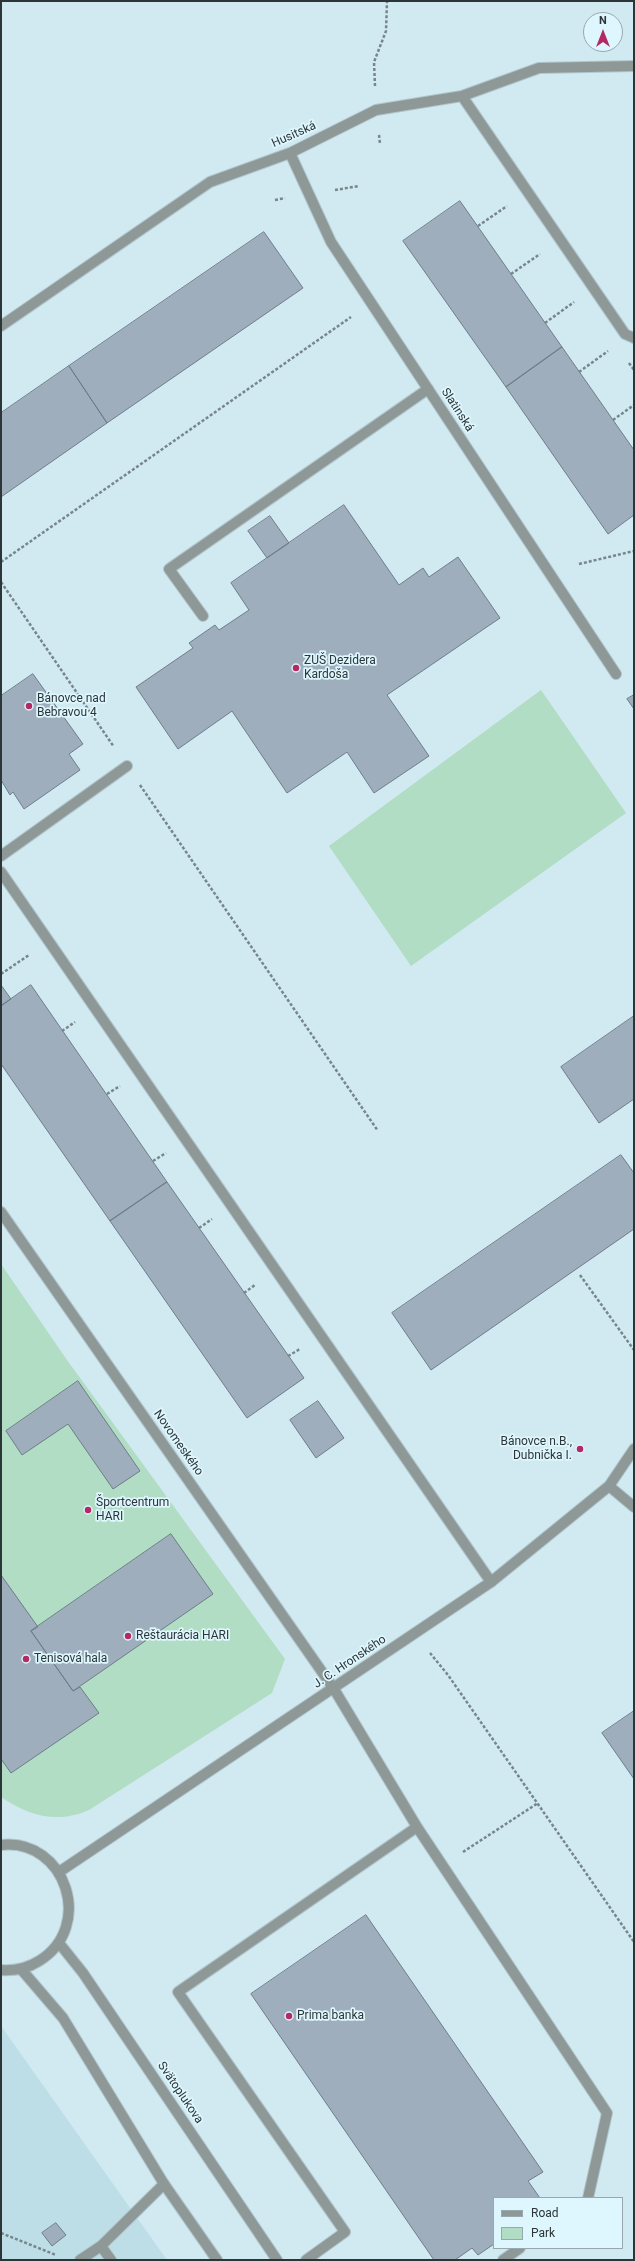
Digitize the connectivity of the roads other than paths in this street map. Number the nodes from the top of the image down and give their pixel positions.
1 (634, 66) edge
2 (462, 96) junction
3 (290, 153) junction
4 (1, 326) edge
5 (634, 338) edge
6 (428, 389) junction
7 (203, 616) dead end
8 (616, 674) dead end
9 (127, 766) road end
10 (1, 856) edge
11 (1, 872) edge
12 (1, 1212) edge
13 (634, 1449) edge
14 (609, 1486) junction
15 (634, 1506) edge
16 (491, 1582) junction
17 (334, 1688) junction
18 (417, 1828) junction
19 (1, 1846) edge
20 (59, 1872) junction
21 (59, 1943) junction
22 (21, 1969) junction
23 (1, 1970) edge
24 (164, 2184) junction
25 (588, 2197) edge
26 (101, 2246) junction
27 (519, 2249) edge
28 (80, 2260) edge
29 (111, 2260) edge
30 (217, 2260) edge
31 (277, 2260) edge
32 (306, 2260) edge
33 (503, 2260) edge

1 - 2 street, Husitská
2 - 3 street, Husitská
2 - 5 street
3 - 4 street, Husitská
3 - 6 street, Slatinská
6 - 7 street
6 - 8 street, Slatinská
9 - 10 street
11 - 16 street
12 - 17 street, Novomeského
13 - 14 street, J. C. Hronského
14 - 15 street
14 - 16 street, J. C. Hronského
16 - 17 street, J. C. Hronského
17 - 18 street, Novomeského
17 - 20 street, J. C. Hronského
18 - 25 street, Novomeského
18 - 32 street
19 - 20 street
20 - 21 street
21 - 22 street
21 - 31 street, Svätoplukova
22 - 23 street
22 - 24 street
24 - 26 street
24 - 30 street
26 - 28 street
26 - 29 street
27 - 33 street

